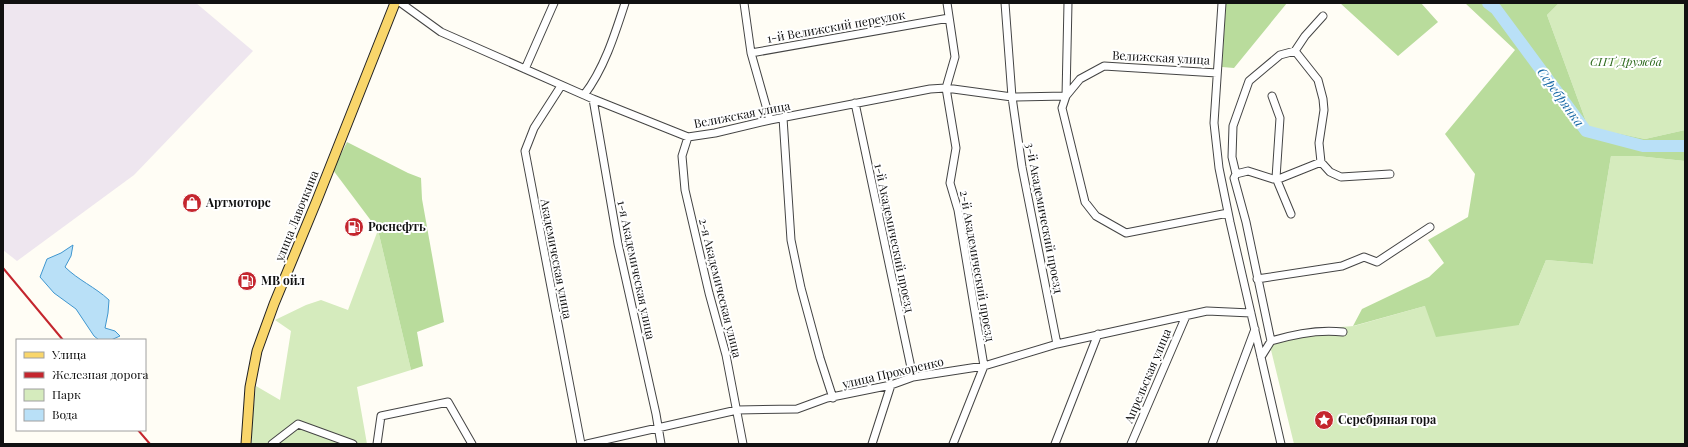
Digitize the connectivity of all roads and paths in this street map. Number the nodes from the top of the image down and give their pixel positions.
1 (395, 3) edge
2 (401, 3) edge
3 (554, 3) edge
4 (625, 3) edge
5 (744, 3) edge
6 (947, 3) edge
7 (1005, 3) edge
8 (1068, 3) edge
9 (1222, 3) edge
10 (1323, 16) dead end
11 (949, 18) junction
12 (1295, 51) junction
13 (751, 53) junction
14 (525, 69) junction
15 (1217, 73) junction
16 (561, 86) junction
17 (946, 88) junction
18 (584, 95) junction
19 (1066, 96) junction
20 (1272, 96) dead end
21 (1012, 97) junction
22 (593, 99) junction
23 (855, 104) junction
24 (784, 118) junction
25 (770, 120) junction
26 (688, 137) junction
27 (1321, 162) junction
28 (1236, 174) junction
29 (1390, 174) dead end
30 (1276, 178) junction
31 (1228, 213) junction
32 (1291, 214) dead end
33 (1430, 227) dead end
34 (1257, 279) junction
35 (1251, 312) junction
36 (1186, 316) junction
37 (1254, 329) junction
38 (1343, 332) dead end
39 (1098, 334) junction
40 (1271, 340) junction
41 (1057, 344) junction
42 (1261, 357) junction
43 (984, 366) junction
44 (913, 377) junction
45 (891, 385) junction
46 (833, 398) junction
47 (737, 410) junction
48 (657, 428) junction
49 (246, 444) edge
50 (272, 444) edge
51 (353, 444) edge
52 (378, 444) edge
53 (472, 444) edge
54 (581, 444) edge
55 (587, 444) edge
56 (661, 444) edge
57 (744, 444) edge
58 (872, 444) edge
59 (954, 444) edge
60 (1055, 444) edge
61 (1131, 444) edge
62 (1212, 444) edge
63 (1281, 444) edge

1 - 49 main road, улица Лавочкина
2 - 14 street, Велижская улица
3 - 14 street
4 - 18 street
5 - 13 street
6 - 11 street
7 - 21 street, 3-й Академический проезд
8 - 19 street
9 - 15 street
10 - 12 street
11 - 13 street, 1-й Велижский переулок
11 - 17 street
12 - 27 street
12 - 28 street
13 - 25 street
14 - 16 street, Велижская улица
15 - 19 street, Велижская улица
15 - 31 street
16 - 18 street, Велижская улица
16 - 54 street, Академическая улица
17 - 21 street, Велижская улица
17 - 23 street, Велижская улица
17 - 43 street, 2-й Академический проезд
18 - 22 street, Велижская улица
19 - 21 street, Велижская улица
19 - 31 street
20 - 30 street
21 - 41 street, 3-й Академический проезд
22 - 26 street, Велижская улица
22 - 48 street, 1-я Академическая улица
23 - 24 street, Велижская улица
23 - 44 street, 1-й Академический проезд
24 - 25 street, Велижская улица
24 - 46 street
25 - 26 street, Велижская улица
26 - 47 street, 2-я Академическая улица
27 - 29 street
27 - 30 street
28 - 30 street
28 - 34 street
30 - 32 street
31 - 35 street
33 - 34 street
34 - 40 street
35 - 36 street, улица Прохоренко
35 - 37 street
36 - 39 street, улица Прохоренко
36 - 61 street, Апрельская улица
37 - 42 street
37 - 62 street
38 - 40 street
39 - 41 street, улица Прохоренко
39 - 60 street
40 - 42 street
41 - 43 street, улица Прохоренко
42 - 63 street
43 - 44 street, улица Прохоренко
43 - 59 street
44 - 45 street, улица Прохоренко
45 - 46 street, улица Прохоренко
45 - 58 street
46 - 47 street, улица Прохоренко
47 - 48 street, улица Прохоренко
47 - 57 street, 2-я Академическая улица
48 - 55 street, улица Прохоренко
48 - 56 street, 1-я Академическая улица
50 - 51 street
52 - 53 street

